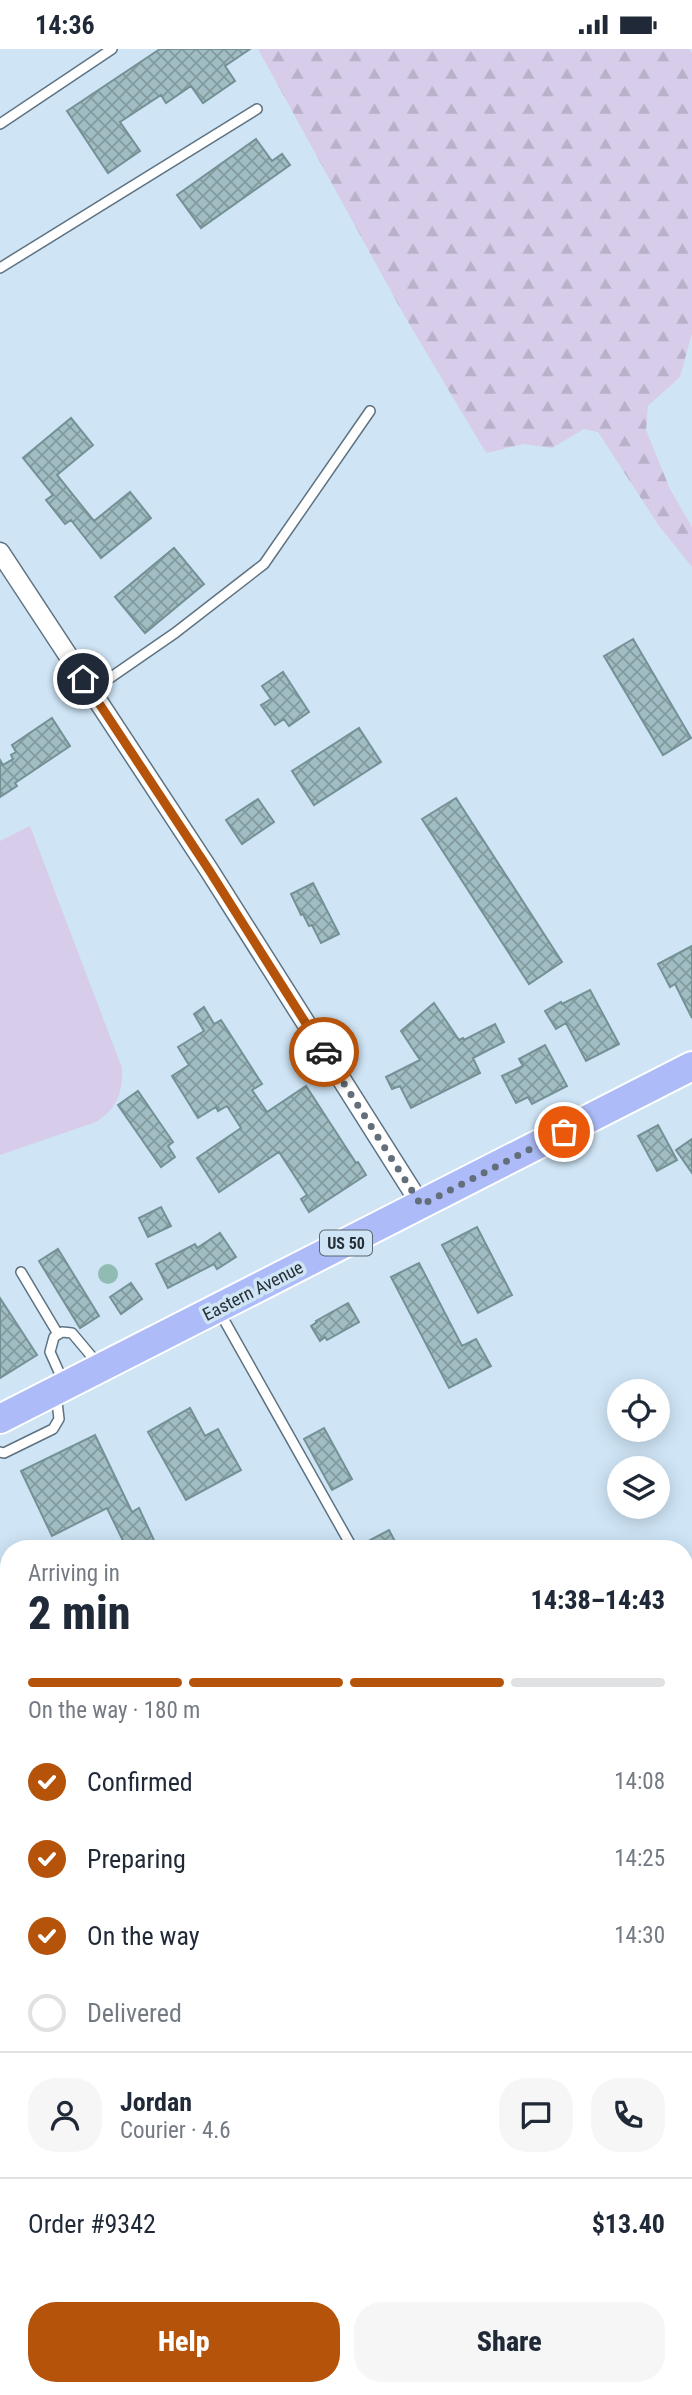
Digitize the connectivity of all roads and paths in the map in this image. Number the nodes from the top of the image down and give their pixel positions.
1 (112, 49) edge
2 (257, 109) dead end
3 (1, 122) edge
4 (0, 268) edge
5 (370, 411) dead end
6 (0, 552) edge
7 (90, 691) junction
8 (692, 1066) edge
9 (421, 1205) junction
10 (21, 1272) dead end
11 (218, 1309) junction
12 (58, 1334) junction
13 (102, 1368) junction
14 (61, 1389) junction
15 (0, 1419) edge
16 (0, 1452) edge
17 (348, 1540) edge

1 - 3 lane
2 - 4 lane
5 - 7 lane
6 - 7 street
7 - 9 street
8 - 9 main road, Eastern Avenue / US 50
9 - 11 main road, Eastern Avenue / US 50
10 - 12 lane
11 - 13 main road, Eastern Avenue / US 50
11 - 17 lane
12 - 13 lane
12 - 14 lane
13 - 14 main road, Eastern Avenue / US 50
14 - 15 main road, Eastern Avenue / US 50
14 - 16 lane

